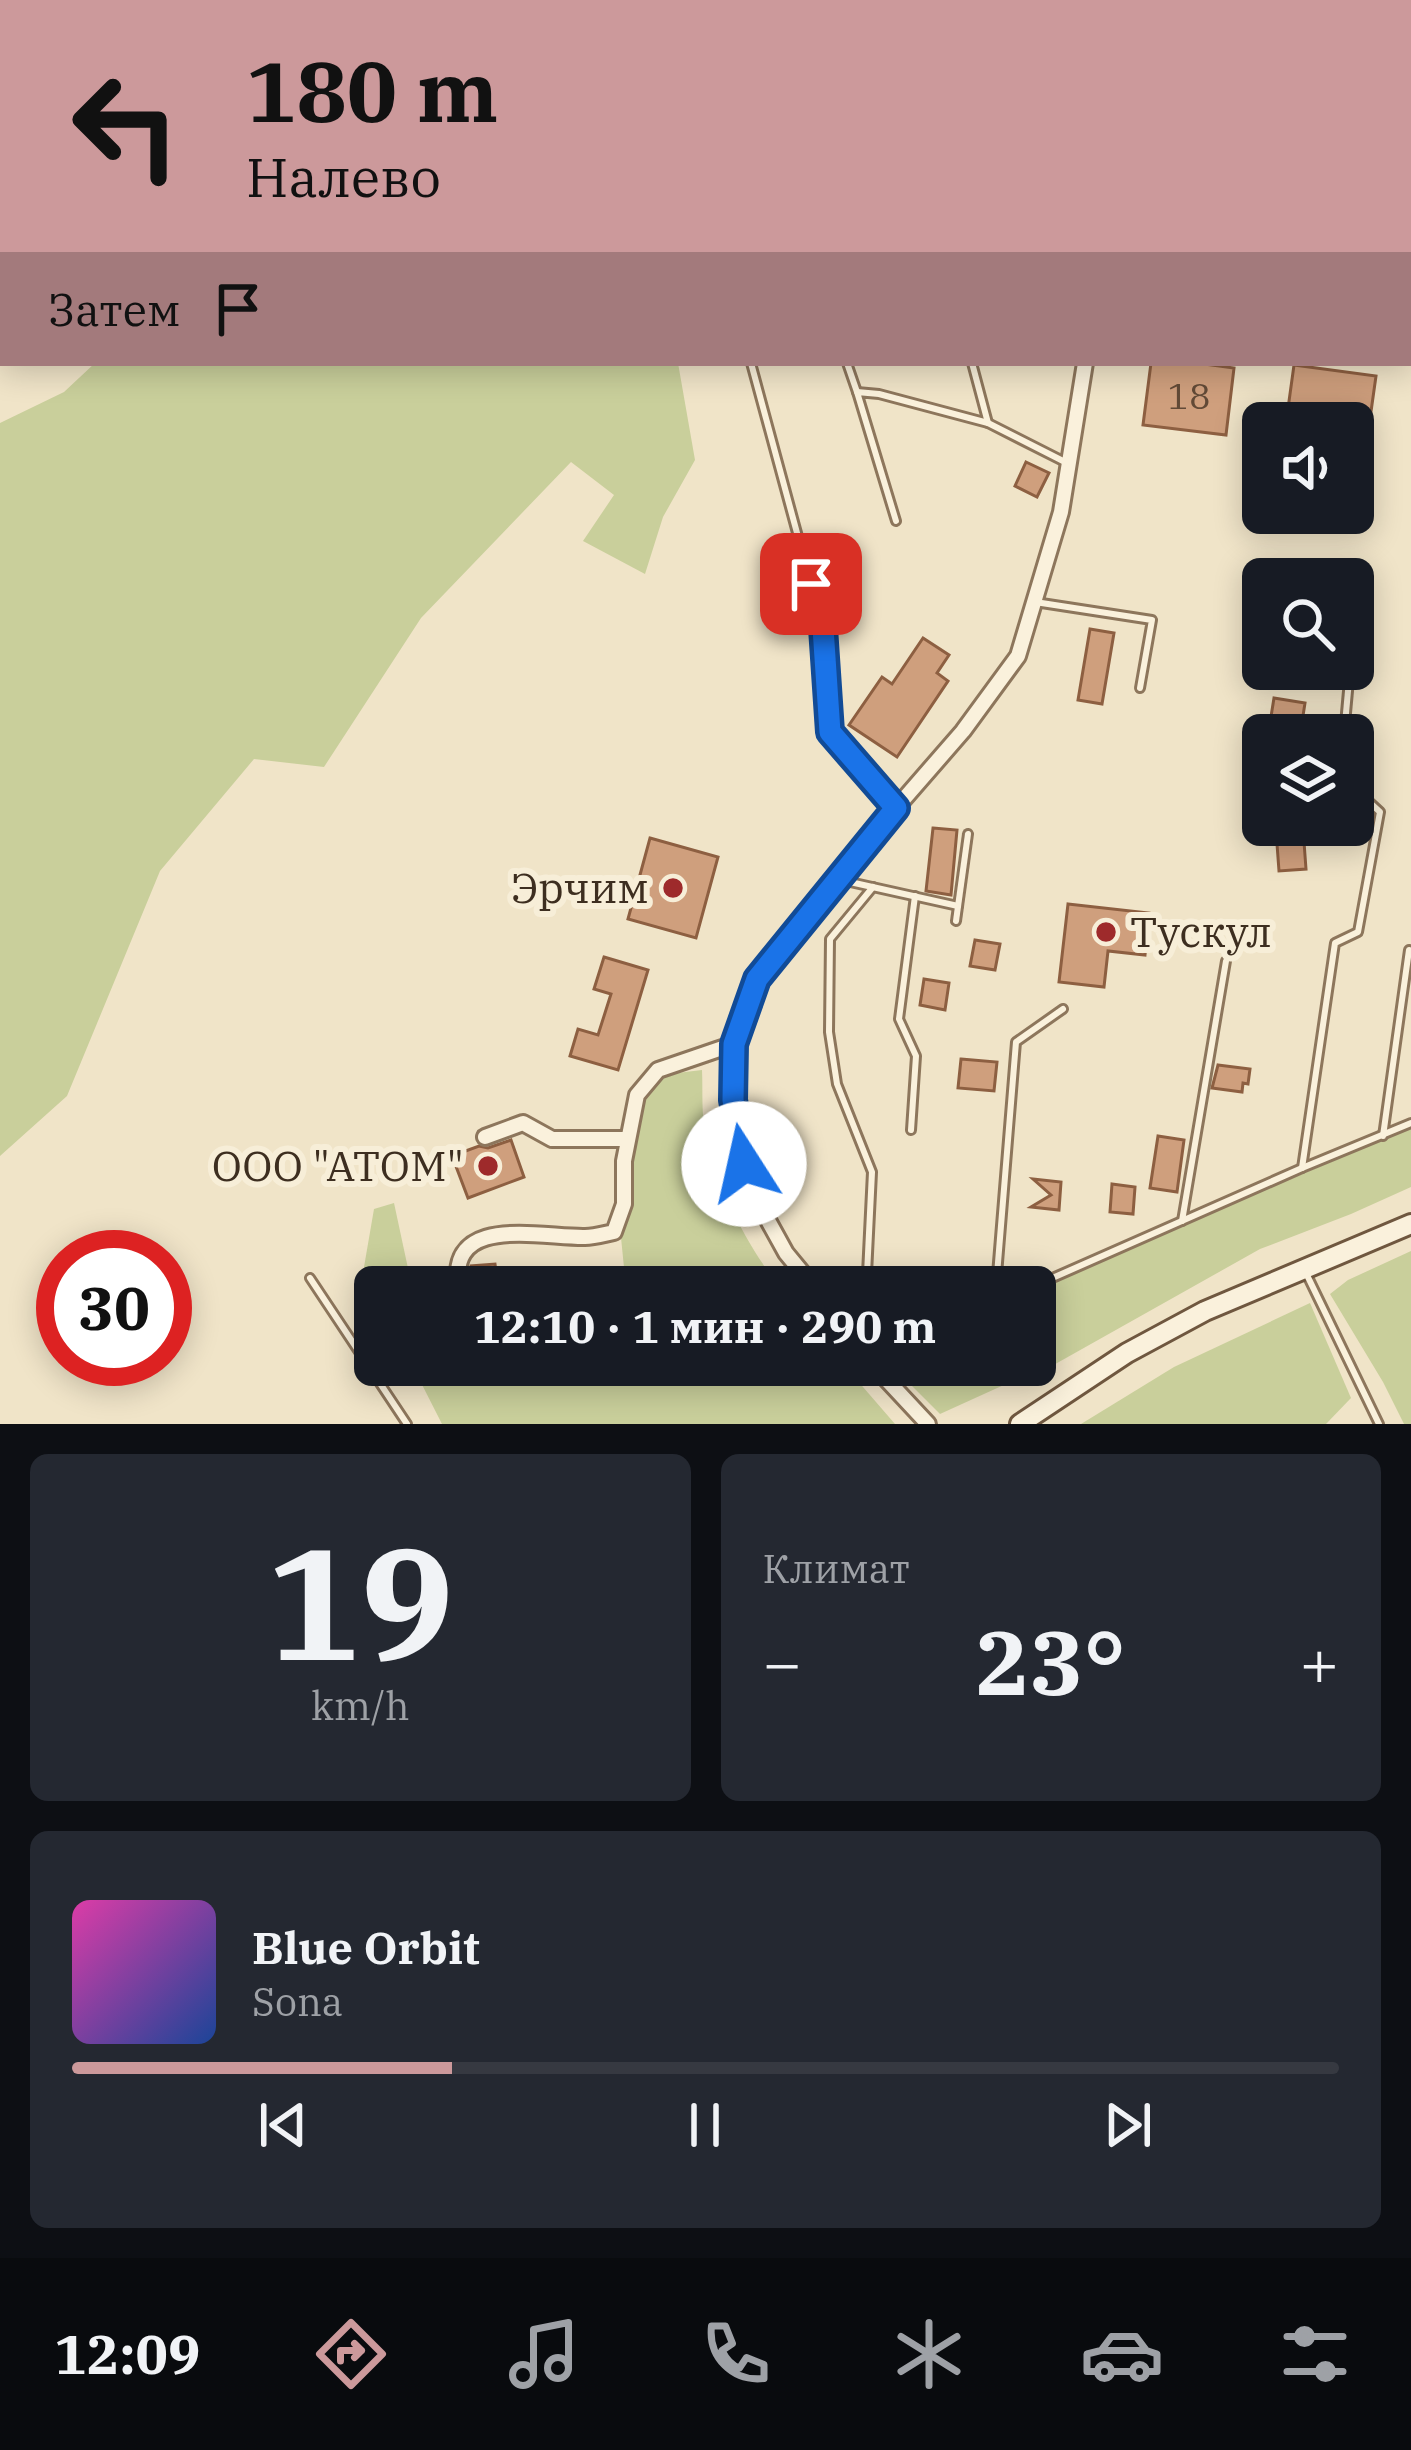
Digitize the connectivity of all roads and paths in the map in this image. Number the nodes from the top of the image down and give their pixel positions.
1 (752, 366) edge
2 (849, 366) edge
3 (973, 366) edge
4 (1085, 366) edge
5 (857, 392) junction
6 (988, 423) junction
7 (1070, 465) junction
8 (896, 521) dead end
9 (1035, 602) junction
10 (1139, 688) dead end
11 (1374, 806) edge
12 (896, 808) junction
13 (968, 834) dead end
14 (1374, 845) edge
15 (1374, 846) edge
16 (838, 879) junction
17 (873, 887) junction
18 (915, 896) junction
19 (958, 905) junction
20 (956, 921) dead end
21 (1408, 950) edge
22 (1226, 961) dead end
23 (1063, 1009) dead end
24 (734, 1044) junction
25 (1411, 1123) edge
26 (910, 1130) dead end
27 (1383, 1136) junction
28 (485, 1137) dead end
29 (627, 1139) junction
30 (1302, 1168) junction
31 (1183, 1221) junction
32 (1411, 1224) edge
33 (458, 1266) edge
34 (797, 1266) edge
35 (868, 1266) edge
36 (998, 1266) edge
37 (1304, 1270) junction
38 (1056, 1277) edge
39 (310, 1278) dead end
40 (893, 1386) edge
41 (406, 1424) edge
42 (928, 1424) edge
43 (1020, 1424) edge
44 (1379, 1424) edge

1 - 12 lane
2 - 5 lane
3 - 6 lane
4 - 7 street
5 - 6 lane
5 - 8 lane
6 - 7 lane
7 - 9 street
9 - 10 lane
9 - 12 street
11 - 14 lane
12 - 16 street
13 - 19 lane
15 - 30 lane
16 - 17 lane
16 - 24 street
17 - 18 lane
17 - 35 lane
18 - 19 lane
18 - 26 lane
19 - 20 lane
21 - 27 lane
22 - 31 lane
23 - 36 lane
24 - 29 street
24 - 34 street
25 - 27 lane
27 - 30 lane
28 - 29 street
29 - 33 street
30 - 31 lane
31 - 38 lane
32 - 37 main road
37 - 43 main road
37 - 44 lane
39 - 41 lane
40 - 42 street

